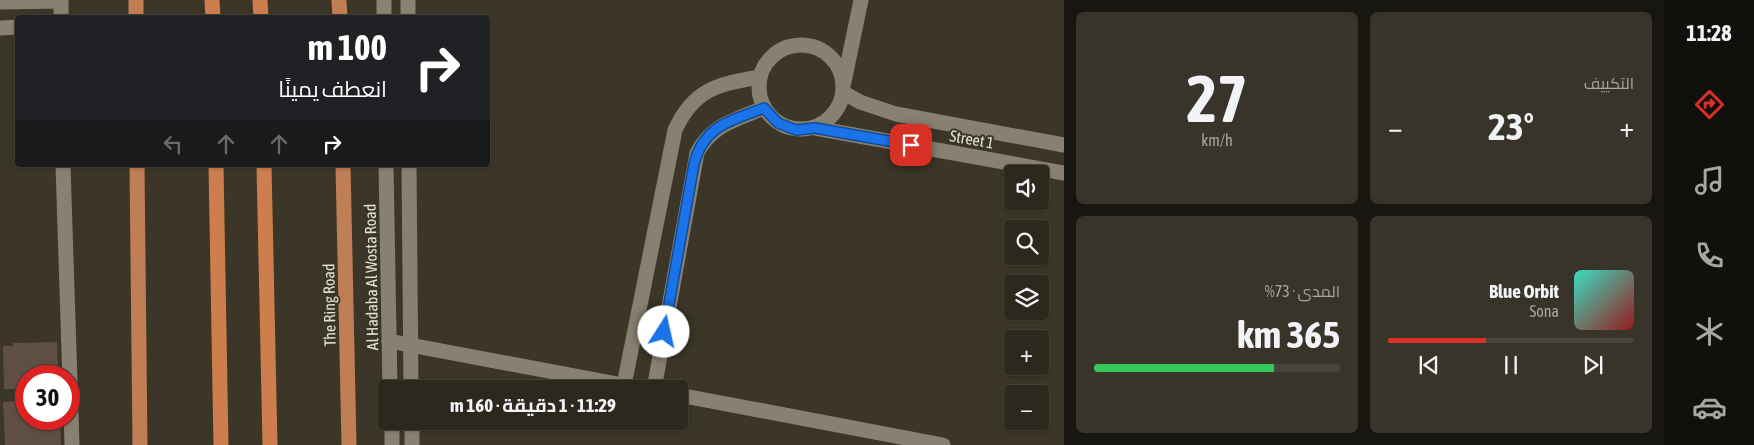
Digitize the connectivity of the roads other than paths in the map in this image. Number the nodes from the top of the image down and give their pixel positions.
1 (61, 0) edge
2 (136, 0) edge
3 (212, 0) edge
4 (260, 0) edge
5 (339, 0) edge
6 (384, 0) edge
7 (408, 0) edge
8 (861, 0) edge
9 (0, 2) edge
10 (61, 15) edge
11 (136, 15) edge
12 (213, 15) edge
13 (261, 15) edge
14 (340, 15) edge
15 (384, 15) edge
16 (408, 15) edge
17 (15, 27) edge
18 (0, 28) edge
19 (760, 77) junction
20 (844, 87) junction
21 (764, 108) junction
22 (815, 128) junction
23 (1064, 145) edge
24 (63, 167) edge
25 (137, 167) edge
26 (216, 167) edge
27 (264, 167) edge
28 (343, 167) edge
29 (386, 167) edge
30 (409, 167) edge
31 (1064, 173) edge
32 (389, 341) junction
33 (410, 345) junction
34 (390, 380) edge
35 (411, 380) edge
36 (597, 380) edge
37 (625, 380) edge
38 (656, 380) edge
39 (688, 397) edge
40 (392, 430) edge
41 (412, 430) edge
42 (72, 445) edge
43 (140, 445) edge
44 (221, 445) edge
45 (270, 445) edge
46 (350, 445) edge
47 (392, 445) edge
48 (412, 445) edge
49 (943, 445) edge

1 - 9 street
1 - 10 street
2 - 11 highway
3 - 12 highway
4 - 13 highway
5 - 14 highway
6 - 15 street
7 - 16 street
8 - 20 street
17 - 18 street
19 - 20 street
19 - 21 street
19 - 37 street
20 - 22 street
20 - 23 street, Street 1
21 - 22 street
21 - 38 street
22 - 31 street, Street 1
24 - 42 street
25 - 43 highway
26 - 44 highway
27 - 45 highway
28 - 46 highway, The Ring Road
29 - 32 street, Al Hadaba Al Wosta Road
30 - 33 street
32 - 33 street
32 - 34 street, Al Hadaba Al Wosta Road
33 - 35 street
33 - 36 street
39 - 49 street
40 - 47 street
41 - 48 street

